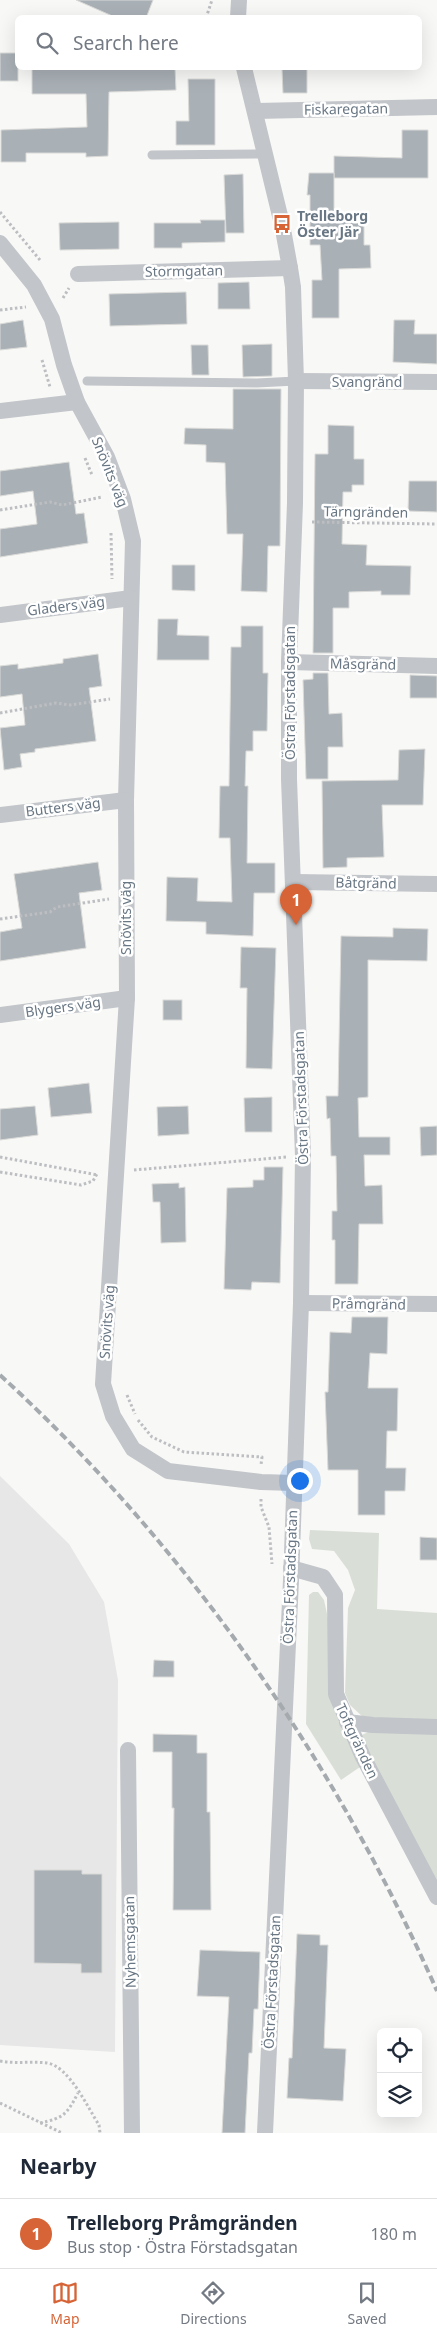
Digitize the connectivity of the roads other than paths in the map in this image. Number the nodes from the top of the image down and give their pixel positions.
1 (245, 70) edge
2 (437, 107) edge
3 (256, 111) junction
4 (265, 154) junction
5 (152, 155) dead end
6 (0, 243) edge
7 (290, 268) junction
8 (78, 274) dead end
9 (87, 381) dead end
10 (296, 381) junction
11 (437, 382) edge
12 (78, 402) junction
13 (0, 411) edge
14 (131, 598) junction
15 (0, 615) edge
16 (289, 662) junction
17 (437, 666) edge
18 (126, 800) junction
19 (0, 815) edge
20 (294, 882) junction
21 (437, 884) edge
22 (127, 998) junction
23 (0, 1015) edge
24 (301, 1303) junction
25 (437, 1304) edge
26 (294, 1483) junction
27 (292, 1568) junction
28 (346, 1722) junction
29 (437, 1727) edge
30 (128, 1750) dead end
31 (437, 1897) edge
32 (132, 2133) edge
33 (265, 2133) edge

1 - 3 street, Östra Förstadsgatan
2 - 3 street, Fiskaregatan
3 - 4 street, Östra Förstadsgatan
4 - 5 lane
4 - 7 street, Östra Förstadsgatan
6 - 12 street, Snövits väg
7 - 8 street, Stormgatan
7 - 10 street, Östra Förstadsgatan
9 - 10 lane
10 - 11 street, Svangränd
10 - 16 street, Östra Förstadsgatan
12 - 13 street
12 - 14 street, Snövits väg
14 - 15 street, Gladers väg
14 - 18 street, Snövits väg
16 - 17 street, Måsgränd
16 - 20 street, Östra Förstadsgatan
18 - 19 street, Butters väg
18 - 22 street, Snövits väg
20 - 21 street, Båtgränd
20 - 24 street, Östra Förstadsgatan
22 - 23 street, Blygers väg
22 - 26 street, Snövits väg
24 - 25 street, Pråmgränd
24 - 26 street, Östra Förstadsgatan
26 - 27 street, Östra Förstadsgatan
27 - 28 street, Toftgränden
27 - 33 street, Östra Förstadsgatan
28 - 29 street
28 - 31 street, Toftgränden
30 - 32 street, Nyhemsgatan

